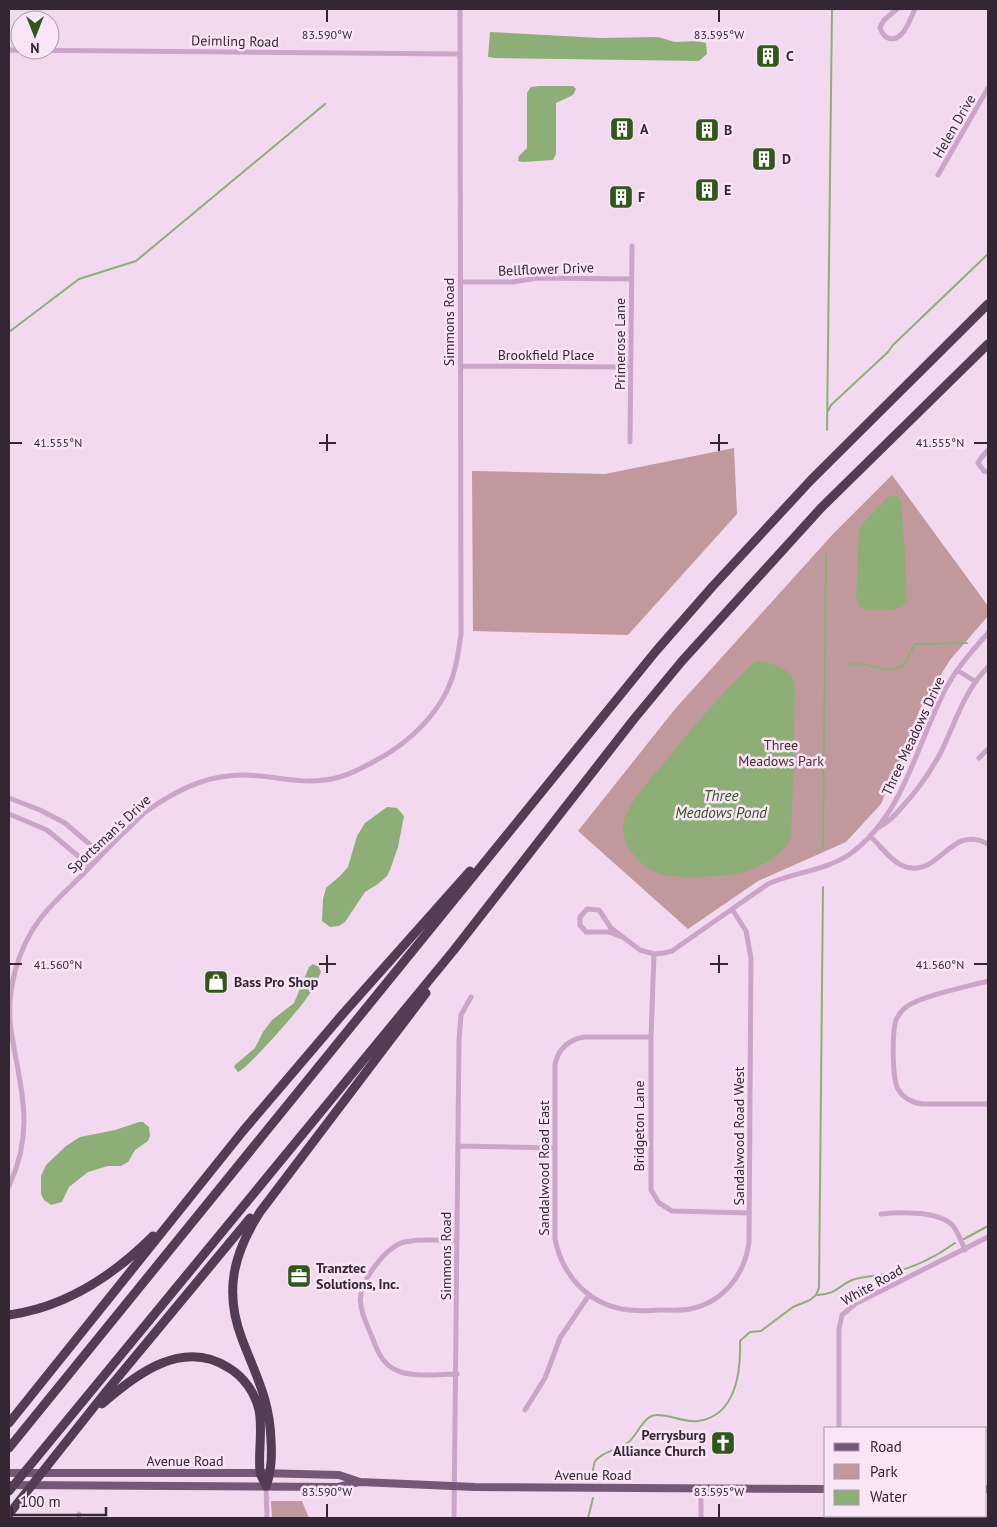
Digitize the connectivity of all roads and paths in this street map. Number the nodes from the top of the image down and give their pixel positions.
1 (460, 9) edge
2 (897, 9) edge
3 (915, 9) edge
4 (9, 50) edge
5 (460, 54) junction
6 (988, 88) edge
7 (938, 175) dead end
8 (632, 246) dead end
9 (631, 279) junction
10 (460, 282) junction
11 (988, 304) edge
12 (988, 344) edge
13 (461, 366) junction
14 (631, 367) junction
15 (630, 442) dead end
16 (988, 450) edge
17 (988, 472) edge
18 (988, 633) edge
19 (461, 634) joint
20 (988, 667) edge
21 (957, 670) junction
22 (976, 682) junction
23 (988, 749) edge
24 (979, 758) dead end
25 (9, 798) edge
26 (9, 814) edge
27 (879, 827) junction
28 (870, 836) junction
29 (988, 844) edge
30 (495, 848) junction
31 (101, 854) junction
32 (90, 866) junction
33 (732, 908) junction
34 (622, 937) junction
35 (454, 950) junction
36 (654, 954) junction
37 (988, 981) edge
38 (471, 997) dead end
39 (651, 1037) junction
40 (988, 1104) edge
41 (458, 1146) junction
42 (554, 1148) junction
43 (294, 1165) junction
44 (9, 1186) edge
45 (749, 1213) junction
46 (177, 1214) junction
47 (881, 1214) dead end
48 (988, 1237) edge
49 (457, 1240) junction
50 (965, 1250) junction
51 (589, 1296) junction
52 (661, 1310) joint
53 (9, 1315) edge
54 (456, 1374) junction
55 (525, 1410) dead end
56 (84, 1421) junction
57 (9, 1423) edge
58 (839, 1427) edge
59 (9, 1448) edge
60 (9, 1473) edge
61 (260, 1474) junction
62 (271, 1474) junction
63 (360, 1482) junction
64 (9, 1485) edge
65 (266, 1486) junction
66 (455, 1486) junction
67 (701, 1488) junction
68 (824, 1489) edge
69 (9, 1491) edge
70 (9, 1514) edge
71 (267, 1518) edge
72 (454, 1518) edge
73 (701, 1518) edge

1 - 5 street, Simmons Road
2 - 3 street
4 - 5 street, Deimling Road
5 - 10 street, Simmons Road
6 - 7 street, Helen Drive
8 - 9 street, Primerose Lane
9 - 10 street, Bellflower Drive
9 - 14 street, Primerose Lane
10 - 13 street, Simmons Road
11 - 30 highway
12 - 35 highway
13 - 14 street, Brookfield Place
13 - 19 street, Simmons Road
14 - 15 street, Primerose Lane
16 - 17 street
18 - 21 street, Three Meadows Drive
19 - 31 street, Sportsman's Drive
20 - 22 street, Three Meadows Drive
21 - 22 street
21 - 27 street, Three Meadows Drive
22 - 27 street, Three Meadows Drive
23 - 24 street
25 - 31 street
26 - 32 street
27 - 28 street, Three Meadows Drive
28 - 29 street
28 - 33 street, Three Meadows Drive
30 - 46 highway
30 - 59 highway
31 - 32 street, Sportsman's Drive
32 - 44 street, Sportsman's Drive
33 - 36 street, Three Meadows Drive
33 - 45 street, Sandalwood Road West
34 - 34 street
34 - 36 street
35 - 43 highway
35 - 69 highway
36 - 39 street, Bridgeton Lane
37 - 40 street
38 - 41 street, Simmons Road
39 - 42 street, Sandalwood Road East
39 - 45 street, Bridgeton Lane
41 - 42 street
41 - 49 street, Simmons Road
42 - 51 street, Sandalwood Road East
43 - 56 highway
43 - 62 highway
45 - 52 street, Sandalwood Road West
46 - 53 highway
46 - 57 highway
47 - 50 street
48 - 50 street, White Road
49 - 54 street, Simmons Road
49 - 54 street
50 - 58 street, White Road
51 - 52 street, Sandalwood Road East
51 - 55 street
54 - 66 street, Simmons Road
56 - 61 highway
56 - 70 highway
60 - 61 main road, Avenue Road
61 - 62 main road, Avenue Road
61 - 65 highway
62 - 63 main road, Avenue Road
62 - 65 highway
63 - 65 main road, Avenue Road
63 - 66 main road, Avenue Road
64 - 65 main road, Avenue Road
65 - 71 street
66 - 67 main road, Avenue Road
66 - 72 street, Simmons Road
67 - 68 main road, Avenue Road
67 - 73 street

